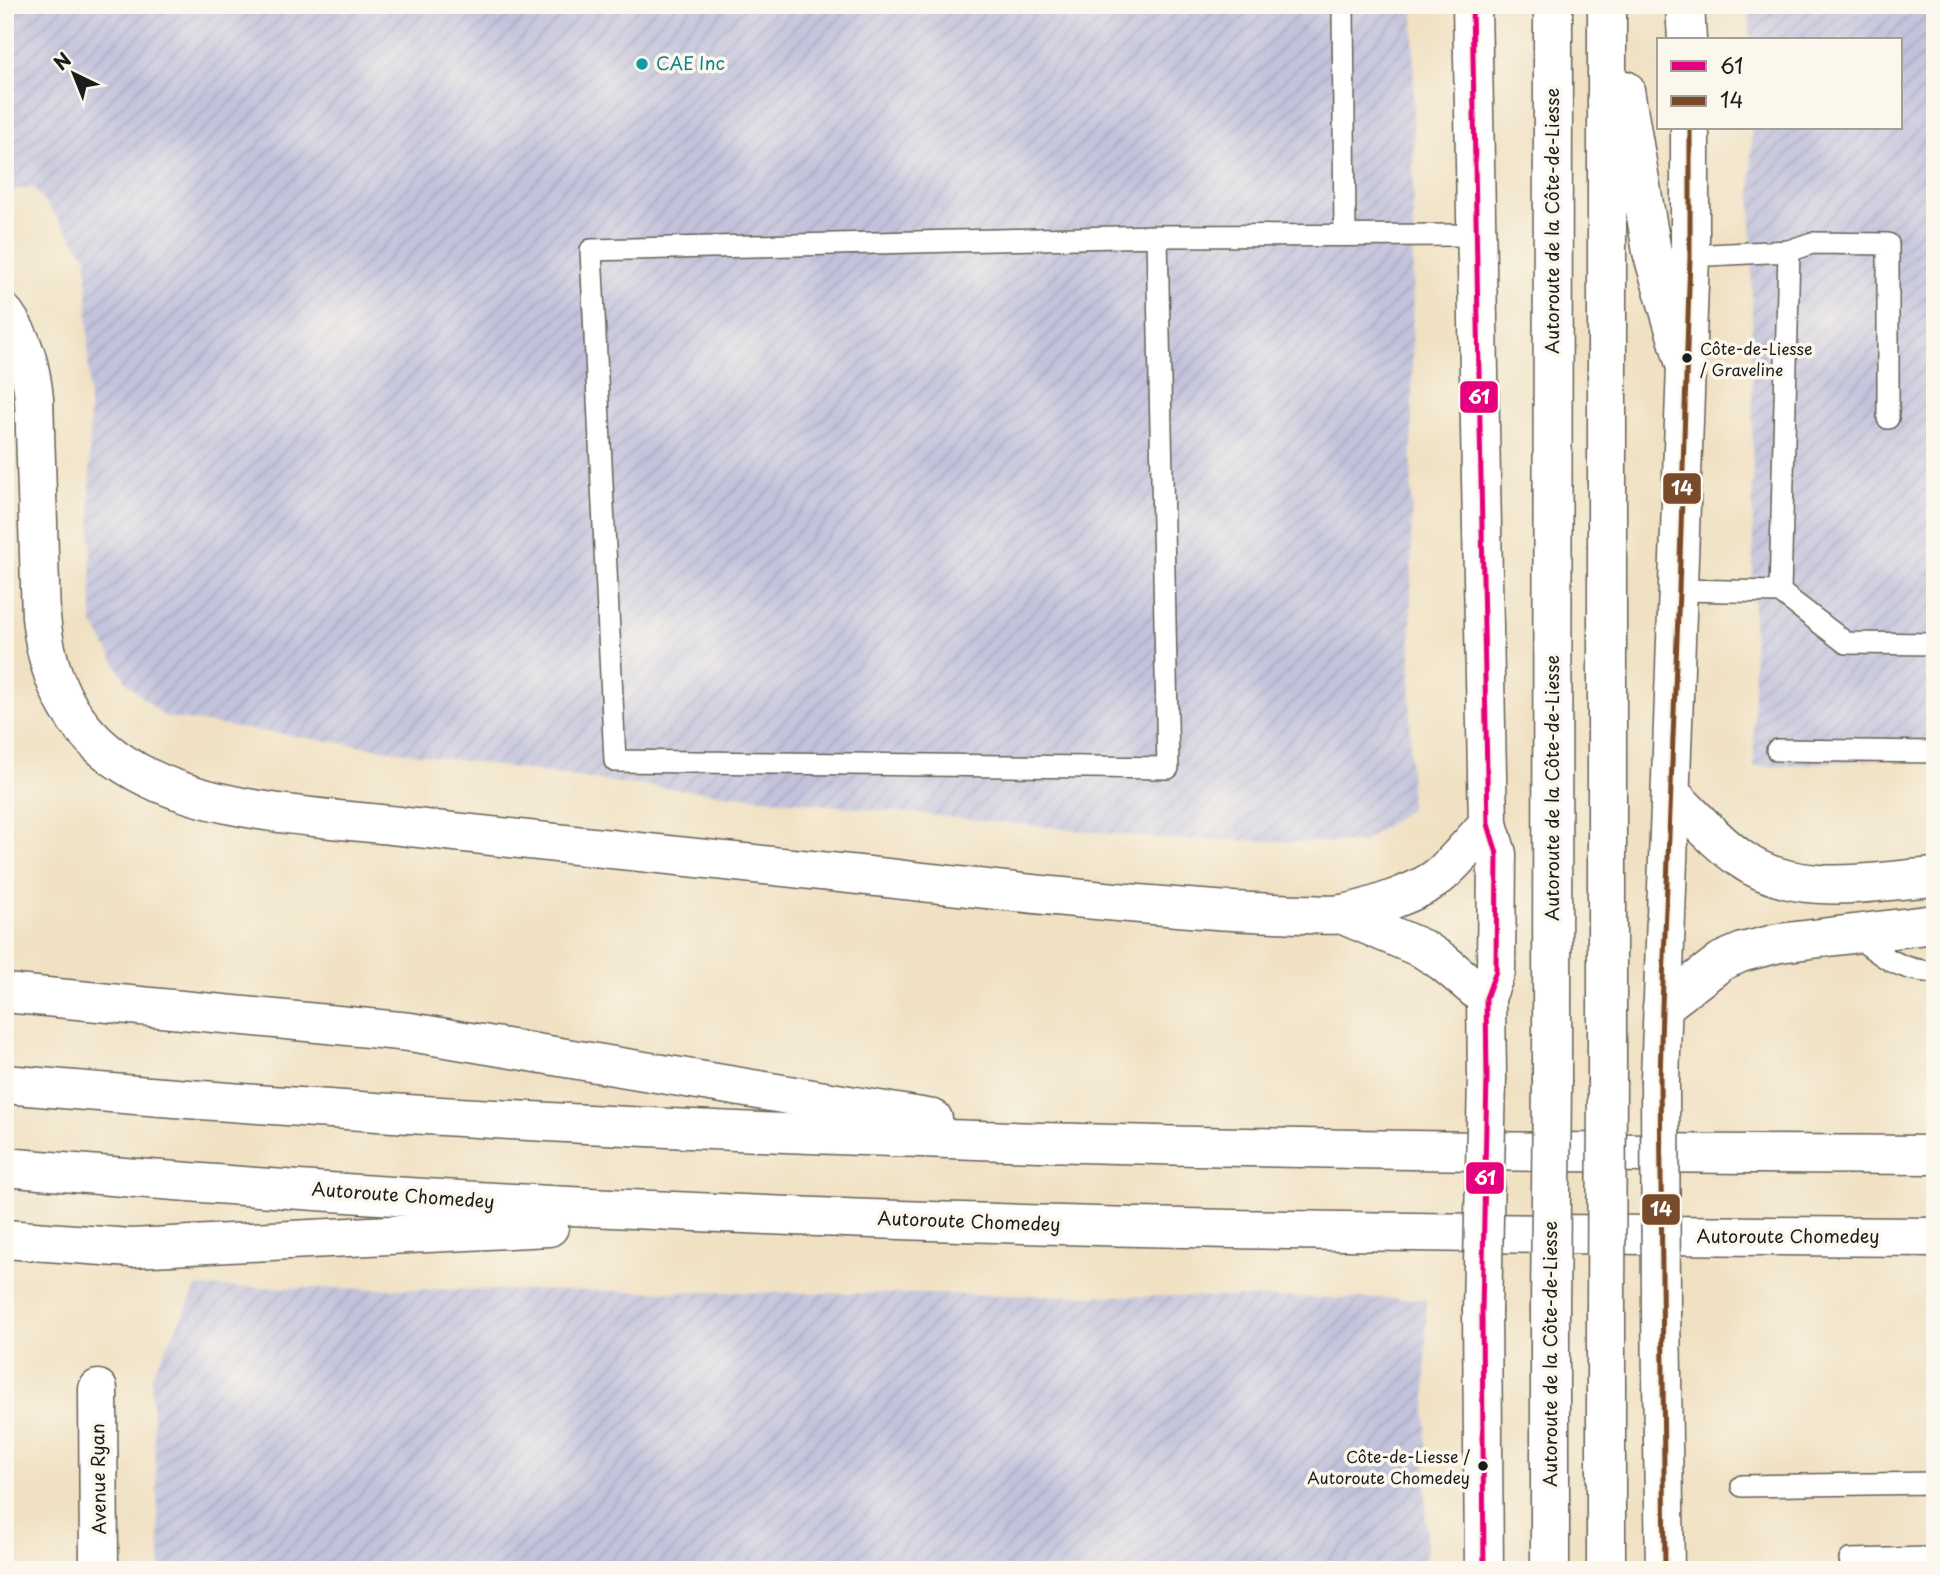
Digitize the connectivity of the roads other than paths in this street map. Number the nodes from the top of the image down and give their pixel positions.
1 (1343, 5) edge
2 (1472, 5) edge
3 (1553, 5) edge
4 (1609, 5) edge
5 (1685, 5) edge
6 (1687, 38) edge
7 (1690, 130) edge
8 (1345, 235) junction
9 (1474, 235) junction
10 (1157, 236) junction
11 (1789, 251) junction
12 (1690, 256) junction
13 (5, 314) edge
14 (1686, 368) junction
15 (1888, 418) dead end
16 (1679, 590) junction
17 (1780, 592) junction
18 (1935, 644) edge
19 (1777, 750) dead end
20 (1935, 752) edge
21 (1671, 794) junction
22 (1488, 824) junction
23 (1935, 877) edge
24 (1341, 914) junction
25 (1935, 924) edge
26 (1854, 934) junction
27 (1935, 972) edge
28 (5, 993) edge
29 (1486, 998) junction
30 (1662, 1007) junction
31 (5, 1084) edge
32 (1087, 1145) junction
33 (1935, 1155) edge
34 (5, 1167) edge
35 (768, 1216) junction
36 (1935, 1237) edge
37 (5, 1239) edge
38 (97, 1389) dead end
39 (1935, 1483) edge
40 (1742, 1486) dead end
41 (1850, 1560) dead end
42 (100, 1570) edge
43 (1484, 1570) edge
44 (1550, 1570) edge
45 (1606, 1570) edge
46 (1665, 1570) edge
47 (1927, 1570) edge

1 - 8 lane
2 - 9 main road
3 - 44 main road, Autoroute de la Côte-de-Liesse, bridge
4 - 14 main road
4 - 45 main road, bridge
5 - 6 main road
7 - 12 main road
8 - 9 lane
8 - 10 lane
9 - 22 main road
10 - 10 lane
11 - 12 lane
11 - 15 lane
11 - 17 lane
12 - 14 main road
13 - 24 main road
14 - 16 main road
16 - 17 lane
16 - 21 main road
17 - 18 lane
19 - 20 lane
21 - 23 main road
21 - 30 main road
22 - 24 main road
22 - 29 main road
24 - 29 main road
25 - 26 main road
26 - 27 lane
26 - 30 main road
28 - 32 main road
29 - 43 main road, bridge
30 - 46 main road, bridge
31 - 32 main road
32 - 33 main road
34 - 35 main road, Autoroute Chomedey
35 - 36 main road, Autoroute Chomedey
35 - 37 main road
38 - 42 main road, Avenue Ryan
39 - 40 lane
41 - 47 lane

